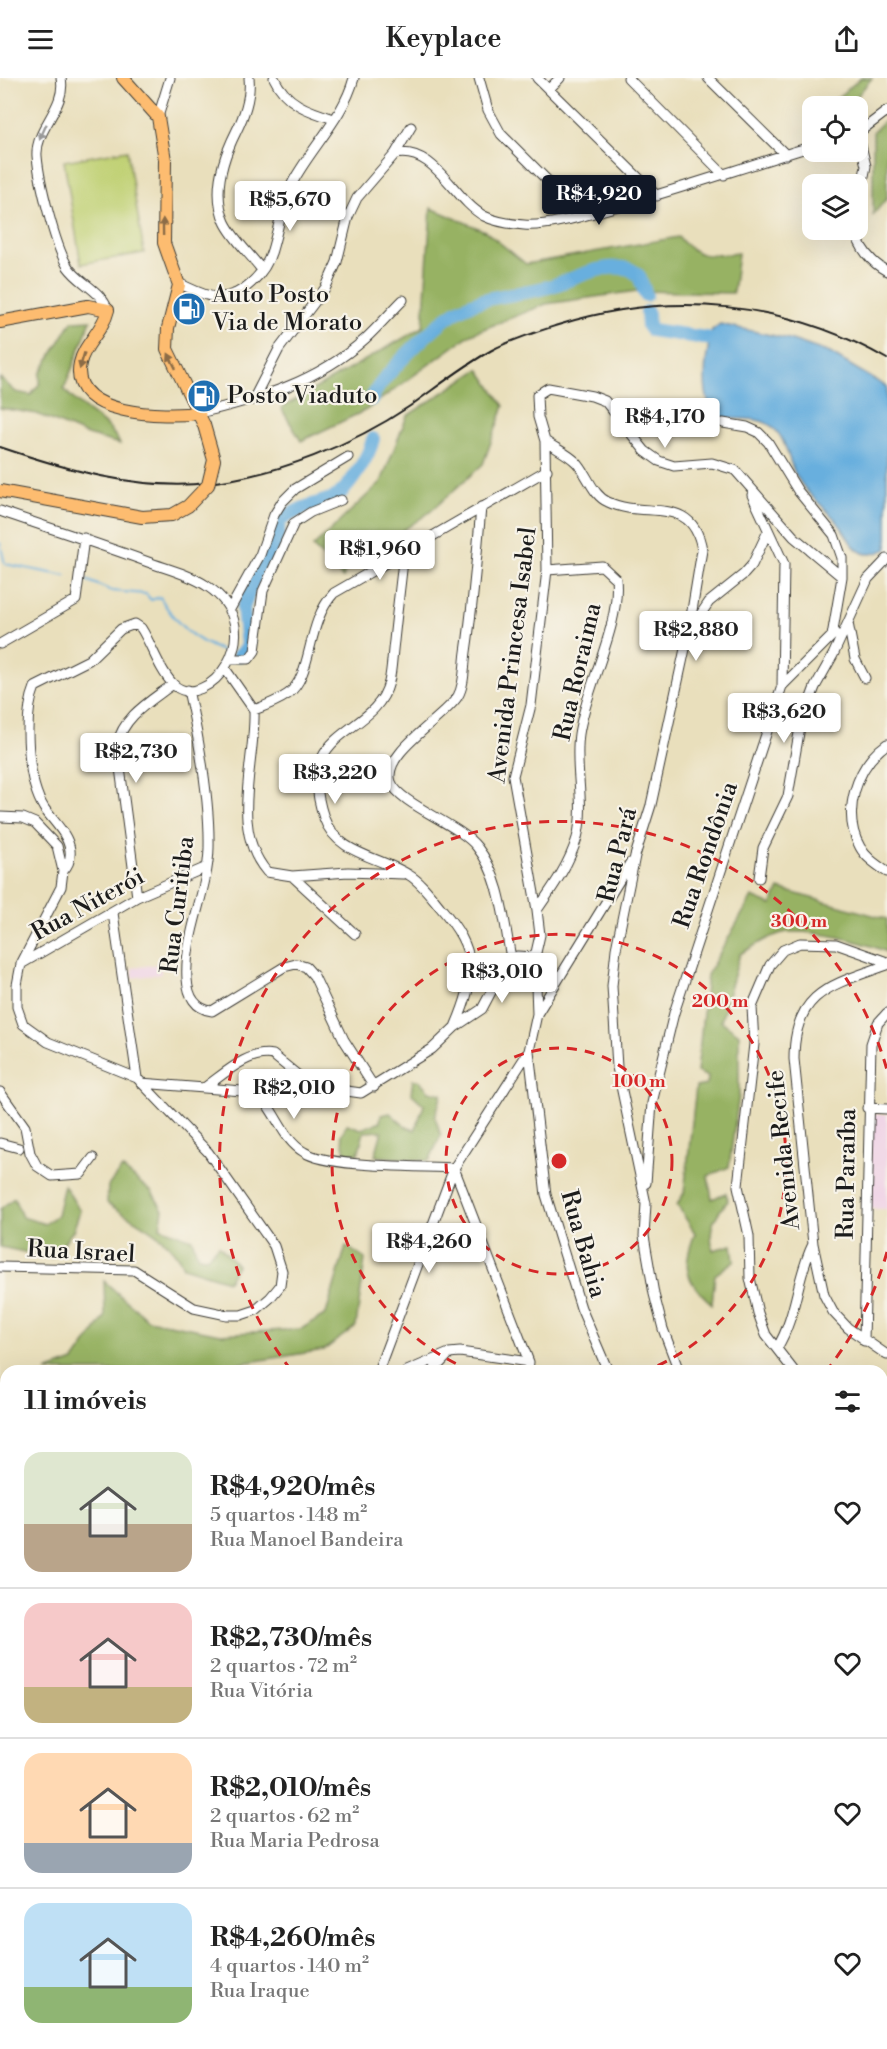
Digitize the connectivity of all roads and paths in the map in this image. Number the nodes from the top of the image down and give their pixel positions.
1 (61, 78) edge
2 (123, 78) edge
3 (170, 78) edge
4 (249, 78) edge
5 (274, 78) edge
6 (537, 78) edge
7 (560, 78) edge
8 (628, 78) edge
9 (355, 79) edge
10 (484, 80) edge
11 (715, 80) edge
12 (549, 89) junction
13 (165, 95) junction
14 (141, 100) junction
15 (887, 111) edge
16 (158, 117) junction
17 (334, 118) junction
18 (868, 125) edge
19 (411, 127) dead end
20 (802, 150) edge
21 (395, 154) junction
22 (786, 155) junction
23 (724, 175) junction
24 (657, 196) junction
25 (583, 216) junction
26 (859, 240) edge
27 (885, 266) edge
28 (262, 270) junction
29 (178, 283) junction
30 (403, 300) dead end
31 (108, 310) junction
32 (0, 322) edge
33 (253, 400) junction
34 (199, 413) junction
35 (723, 423) dead end
36 (545, 441) junction
37 (348, 457) dead end
38 (547, 470) junction
39 (749, 488) junction
40 (0, 491) edge
41 (341, 500) dead end
42 (481, 507) junction
43 (0, 511) edge
44 (768, 531) junction
45 (84, 538) junction
46 (404, 551) junction
47 (887, 559) edge
48 (548, 570) junction
49 (842, 577) junction
50 (229, 611) junction
51 (848, 622) junction
52 (688, 635) junction
53 (832, 636) junction
54 (0, 644) edge
55 (231, 659) junction
56 (226, 670) junction
57 (866, 678) dead end
58 (173, 684) junction
59 (782, 686) junction
60 (188, 690) junction
61 (254, 710) junction
62 (887, 744) edge
63 (0, 816) edge
64 (635, 856) junction
65 (207, 867) junction
66 (63, 871) junction
67 (887, 872) edge
68 (409, 875) junction
69 (292, 876) junction
70 (759, 878) dead end
71 (138, 897) junction
72 (537, 910) junction
73 (113, 913) junction
74 (96, 922) junction
75 (115, 930) junction
76 (355, 934) dead end
77 (535, 957) junction
78 (512, 958) junction
79 (21, 964) junction
80 (887, 964) edge
81 (887, 1013) edge
82 (537, 1014) junction
83 (455, 1027) junction
84 (528, 1051) junction
85 (139, 1080) junction
86 (374, 1087) junction
87 (204, 1088) junction
88 (0, 1092) edge
89 (867, 1108) junction
90 (887, 1109) edge
91 (4, 1144) edge
92 (19, 1148) dead end
93 (0, 1153) edge
94 (93, 1158) dead end
95 (454, 1168) junction
96 (646, 1204) junction
97 (813, 1244) junction
98 (0, 1267) edge
99 (864, 1341) junction
100 (777, 1348) junction
101 (449, 1353) junction
102 (887, 1354) edge
103 (380, 1365) edge
104 (421, 1365) edge
105 (438, 1365) edge
106 (519, 1365) edge
107 (527, 1365) edge
108 (605, 1365) edge
109 (677, 1365) edge
110 (790, 1365) edge

1 -> 31 street
2 - 14 main road
3 - 13 street
4 - 28 street
5 - 17 street
6 - 12 street
7 - 12 street
8 - 23 street
9 - 17 street
10 - 25 street
11 - 22 street
12 - 24 street
13 - 14 street
13 - 16 street
14 - 16 main road
15 - 18 street
29 -> 16 main road
17 - 28 street
19 - 21 street
20 - 22 street
21 - 25 street
21 - 33 street
22 - 23 street
23 - 24 street
24 - 25 street
26 - 27 street
28 - 29 street
34 -> 29 main road
30 - 33 street
31 - 32 main road
31 -> 34 main road
33 - 34 street
34 - 40 main road, bridge
35 - 49 street
36 - 38 street, Avenida Princesa Isabel
36 - 39 street, Rua Rondônia
36 - 52 street, Rua Pará
37 - 50 street
38 - 42 street
38 - 48 street, Avenida Princesa Isabel
39 - 44 street, Rua Rondônia
39 - 49 street, Rua Rondônia
41 - 55 street
42 - 46 street
42 - 78 street
43 - 45 street
44 - 52 street
44 - 59 street, Rua Rondônia
45 - 50 street
45 - 54 street
46 - 61 street
46 - 68 street
47 - 51 street
48 - 72 street, Avenida Princesa Isabel
48 - 72 street, Rua Roraima
49 - 53 street
50 - 55 street
51 - 53 street
51 - 57 street
51 - 70 street
52 - 64 street, Rua Pará
53 - 59 street
55 - 56 street
56 - 60 street
56 - 61 street
58 - 60 street
58 - 66 street
58 - 71 street
59 - 96 street, Rua Rondônia
60 - 65 street, Rua Curitiba
61 - 69 street
62 - 67 street
63 - 66 street
64 - 82 street, Rua Bahia
64 - 96 street, Rua Pará
65 - 71 street, Rua Niterói
65 - 86 street, Rua Curitiba
66 - 79 street
68 - 69 street
68 - 83 street
69 - 76 street
71 - 73 street, Rua Niterói
72 - 77 street, Avenida Princesa Isabel
73 - 74 street, Rua Niterói
73 - 75 street
74 - 75 street
74 - 79 street, Rua Niterói
75 - 85 street
77 - 78 street
77 - 82 street, Avenida Princesa Isabel
78 - 83 street
79 - 85 street
80 - 97 street, Avenida Recife
80 - 100 street
81 - 89 street, Rua Paraíba
82 - 84 street, Rua Bahia
83 - 86 street
84 - 95 street, Rua Bahia
84 - 108 street, Rua Bahia
85 - 87 street
85 - 98 street, Rua Israel
86 - 87 street
87 - 95 street
88 - 94 street
89 - 90 street
89 - 99 street, Rua Paraíba
91 - 92 street
91 - 93 street
95 - 103 street, Rua Bahia
95 - 107 street
96 - 109 street, Rua Pará
97 - 99 street, Avenida Recife
97 - 100 street
99 - 102 street, Avenida Recife
100 - 110 street
101 - 104 street
101 - 105 street
101 - 106 street

